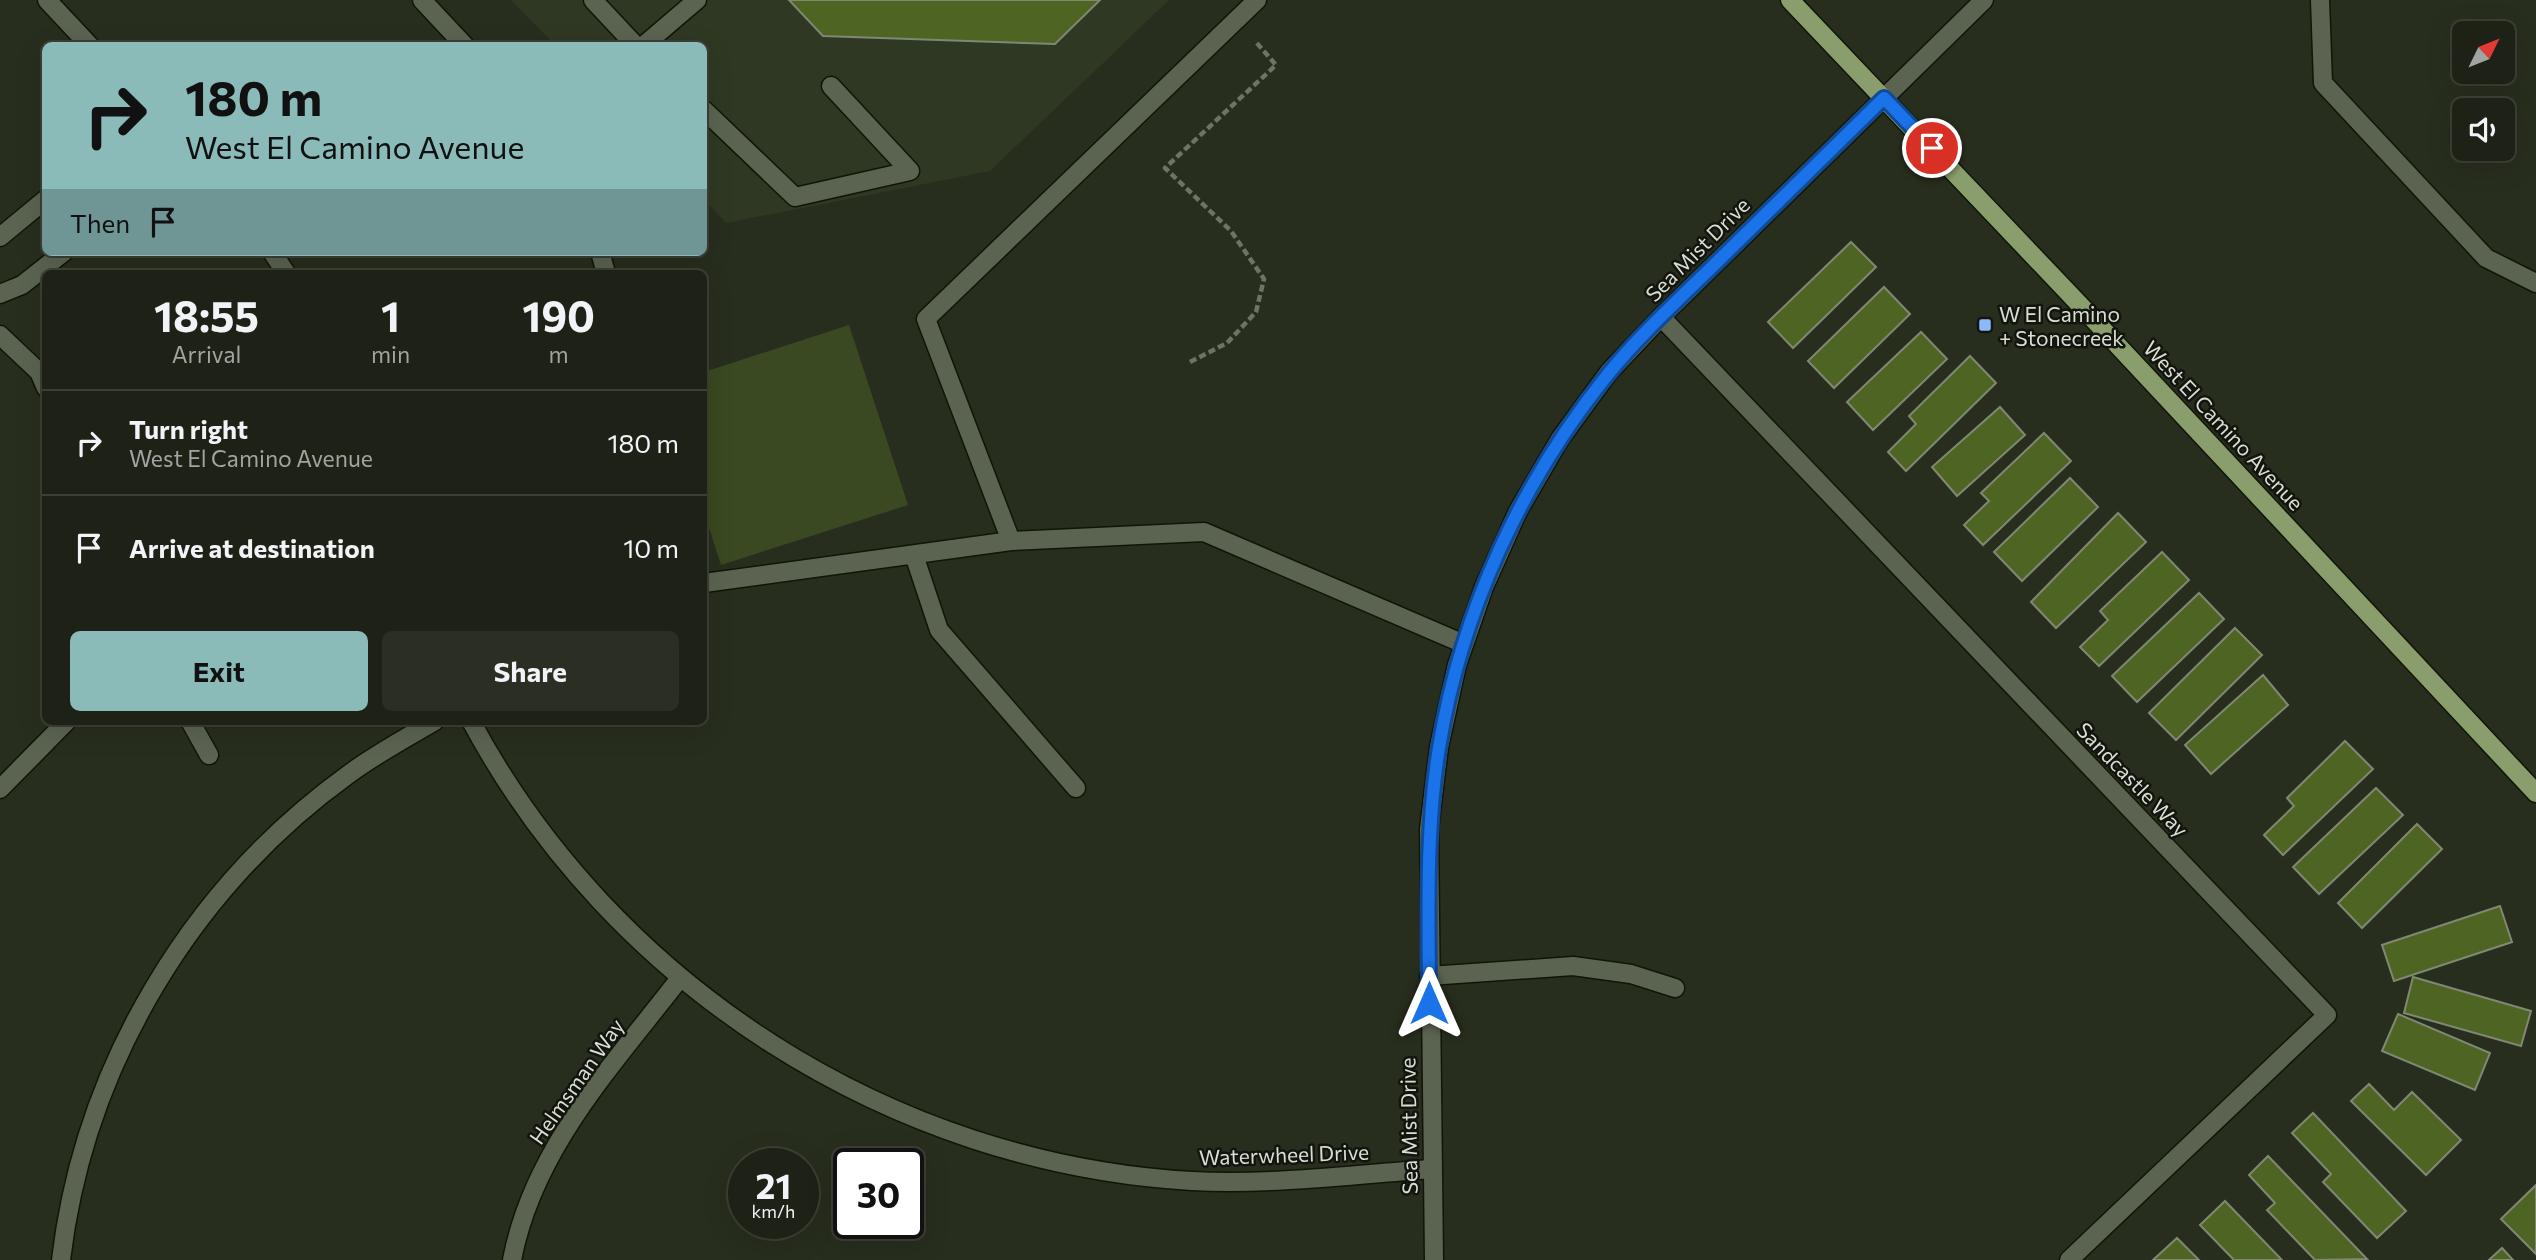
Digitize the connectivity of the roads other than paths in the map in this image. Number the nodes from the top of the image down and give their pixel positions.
1 (47, 0) edge
2 (422, 0) edge
3 (593, 0) edge
4 (697, 0) edge
5 (1257, 0) edge
6 (1790, 0) edge
7 (1984, 0) edge
8 (2320, 0) edge
9 (86, 42) edge
10 (462, 42) edge
11 (632, 42) edge
12 (648, 42) edge
13 (831, 86) dead end
14 (1884, 98) junction
15 (707, 113) edge
16 (42, 202) edge
17 (0, 237) edge
18 (59, 256) edge
19 (2536, 283) edge
20 (0, 294) edge
21 (1661, 317) junction
22 (0, 335) edge
23 (42, 379) edge
24 (1010, 541) junction
25 (914, 555) junction
26 (707, 583) edge
27 (1464, 644) junction
28 (63, 725) edge
29 (192, 725) edge
30 (428, 725) edge
31 (473, 725) edge
32 (209, 755) dead end
33 (1076, 788) dead end
34 (0, 789) edge
35 (2536, 793) edge
36 (1429, 976) junction
37 (680, 978) junction
38 (1675, 988) dead end
39 (1431, 1169) junction
40 (61, 1260) edge
41 (512, 1260) edge
42 (1434, 1260) edge
43 (2069, 1260) edge

1 - 9 street
2 - 10 street
3 - 11 street
4 - 12 street
5 - 24 street
6 - 14 main road, West El Camino Avenue
7 - 14 street, Sea Mist Drive
8 - 19 street
13 - 15 street
14 - 21 street, Sea Mist Drive
14 - 35 main road, West El Camino Avenue
16 - 17 street
18 - 20 street
21 - 27 street, Sea Mist Drive
21 - 43 street, Sandcastle Way
22 - 23 street
24 - 25 street
24 - 27 street
25 - 26 street
25 - 33 street
27 - 36 street, Sea Mist Drive
28 - 34 street
29 - 32 street
30 - 40 street
31 - 37 street, Waterwheel Drive
36 - 38 street
36 - 39 street, Sea Mist Drive
37 - 39 street, Waterwheel Drive
37 - 41 street, Helmsman Way
39 - 42 street, Sea Mist Drive

